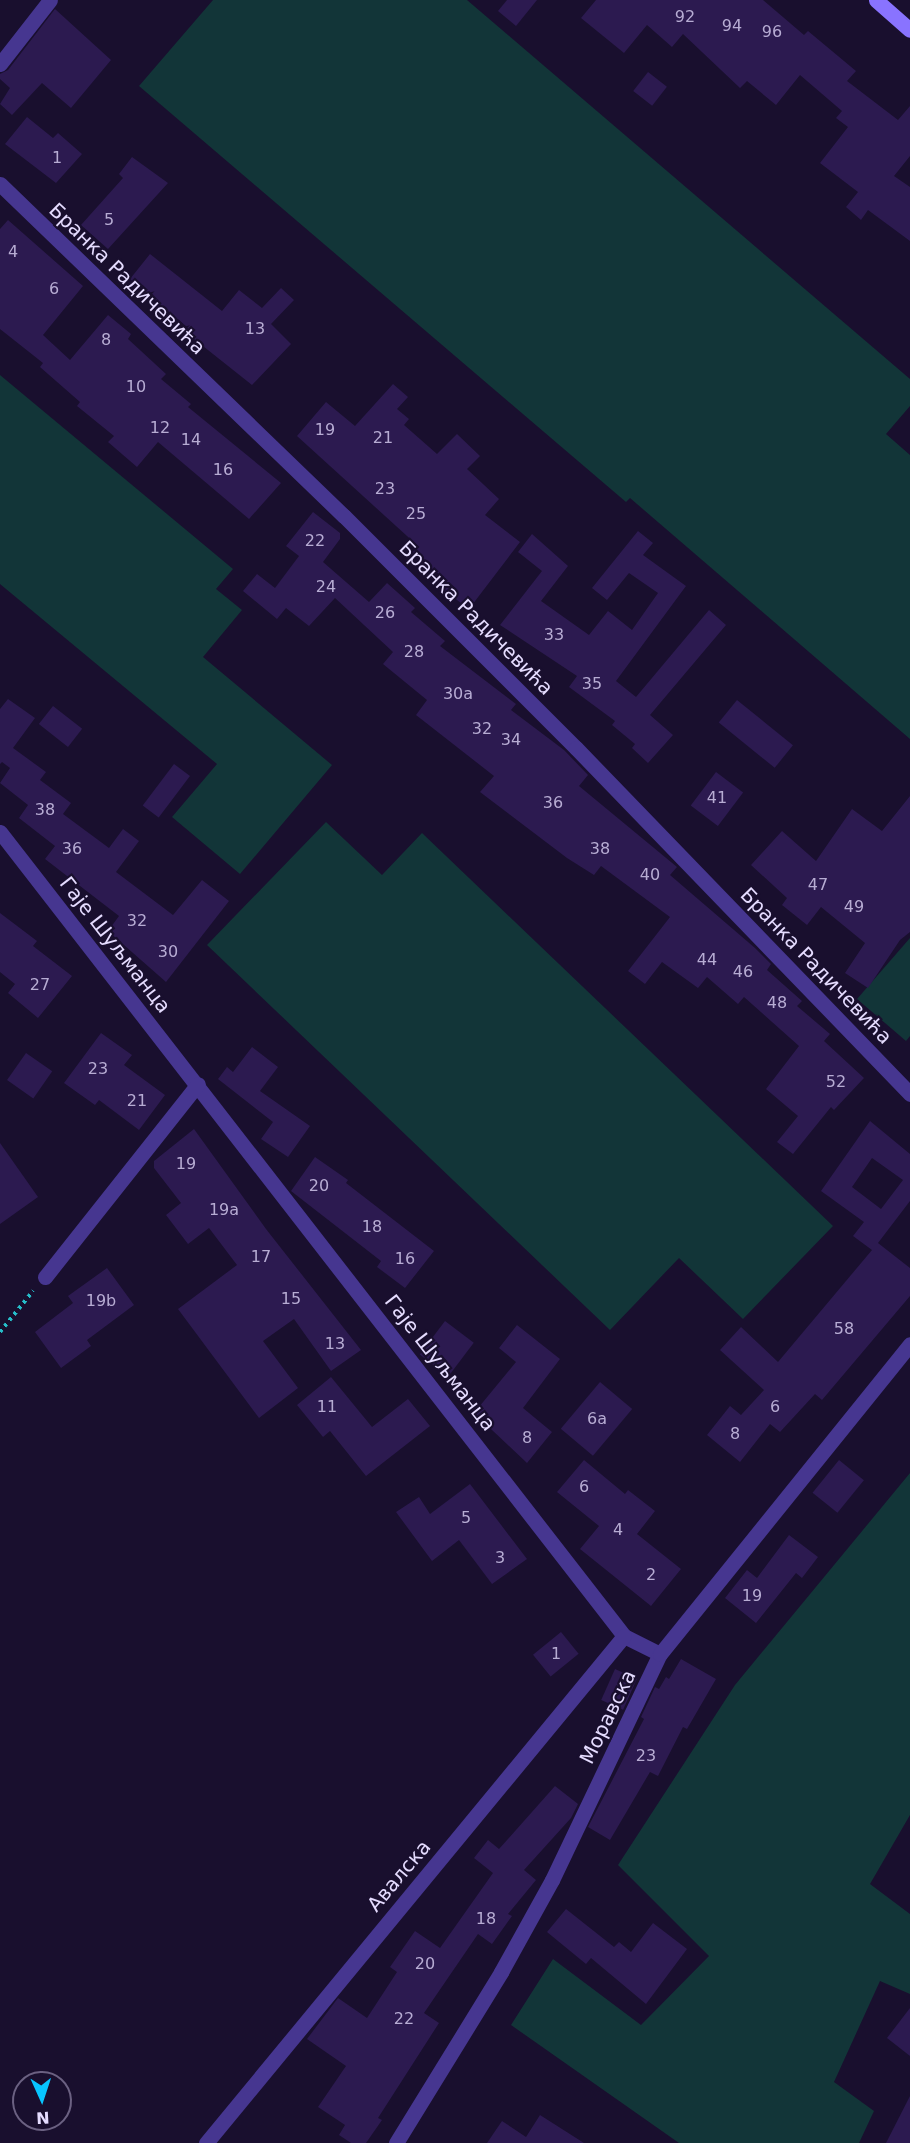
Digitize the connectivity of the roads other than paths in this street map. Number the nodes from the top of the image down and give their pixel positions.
1 (50, 0) edge
2 (876, 0) edge
3 (910, 30) edge
4 (0, 64) edge
5 (0, 184) edge
6 (0, 832) edge
7 (198, 1084) junction
8 (910, 1094) edge
9 (45, 1276) road end
10 (910, 1344) edge
11 (624, 1636) junction
12 (660, 1654) junction
13 (206, 2143) edge
14 (396, 2143) edge

1 - 4 street
2 - 3 main road
5 - 8 street, Бранка Радичевића
6 - 7 street, Гаје Шуљманца
7 - 9 street
7 - 11 street, Гаје Шуљманца
10 - 12 street, Моравска
11 - 12 street, Гаје Шуљманца
11 - 13 street, Авалска
12 - 14 street, Моравска

